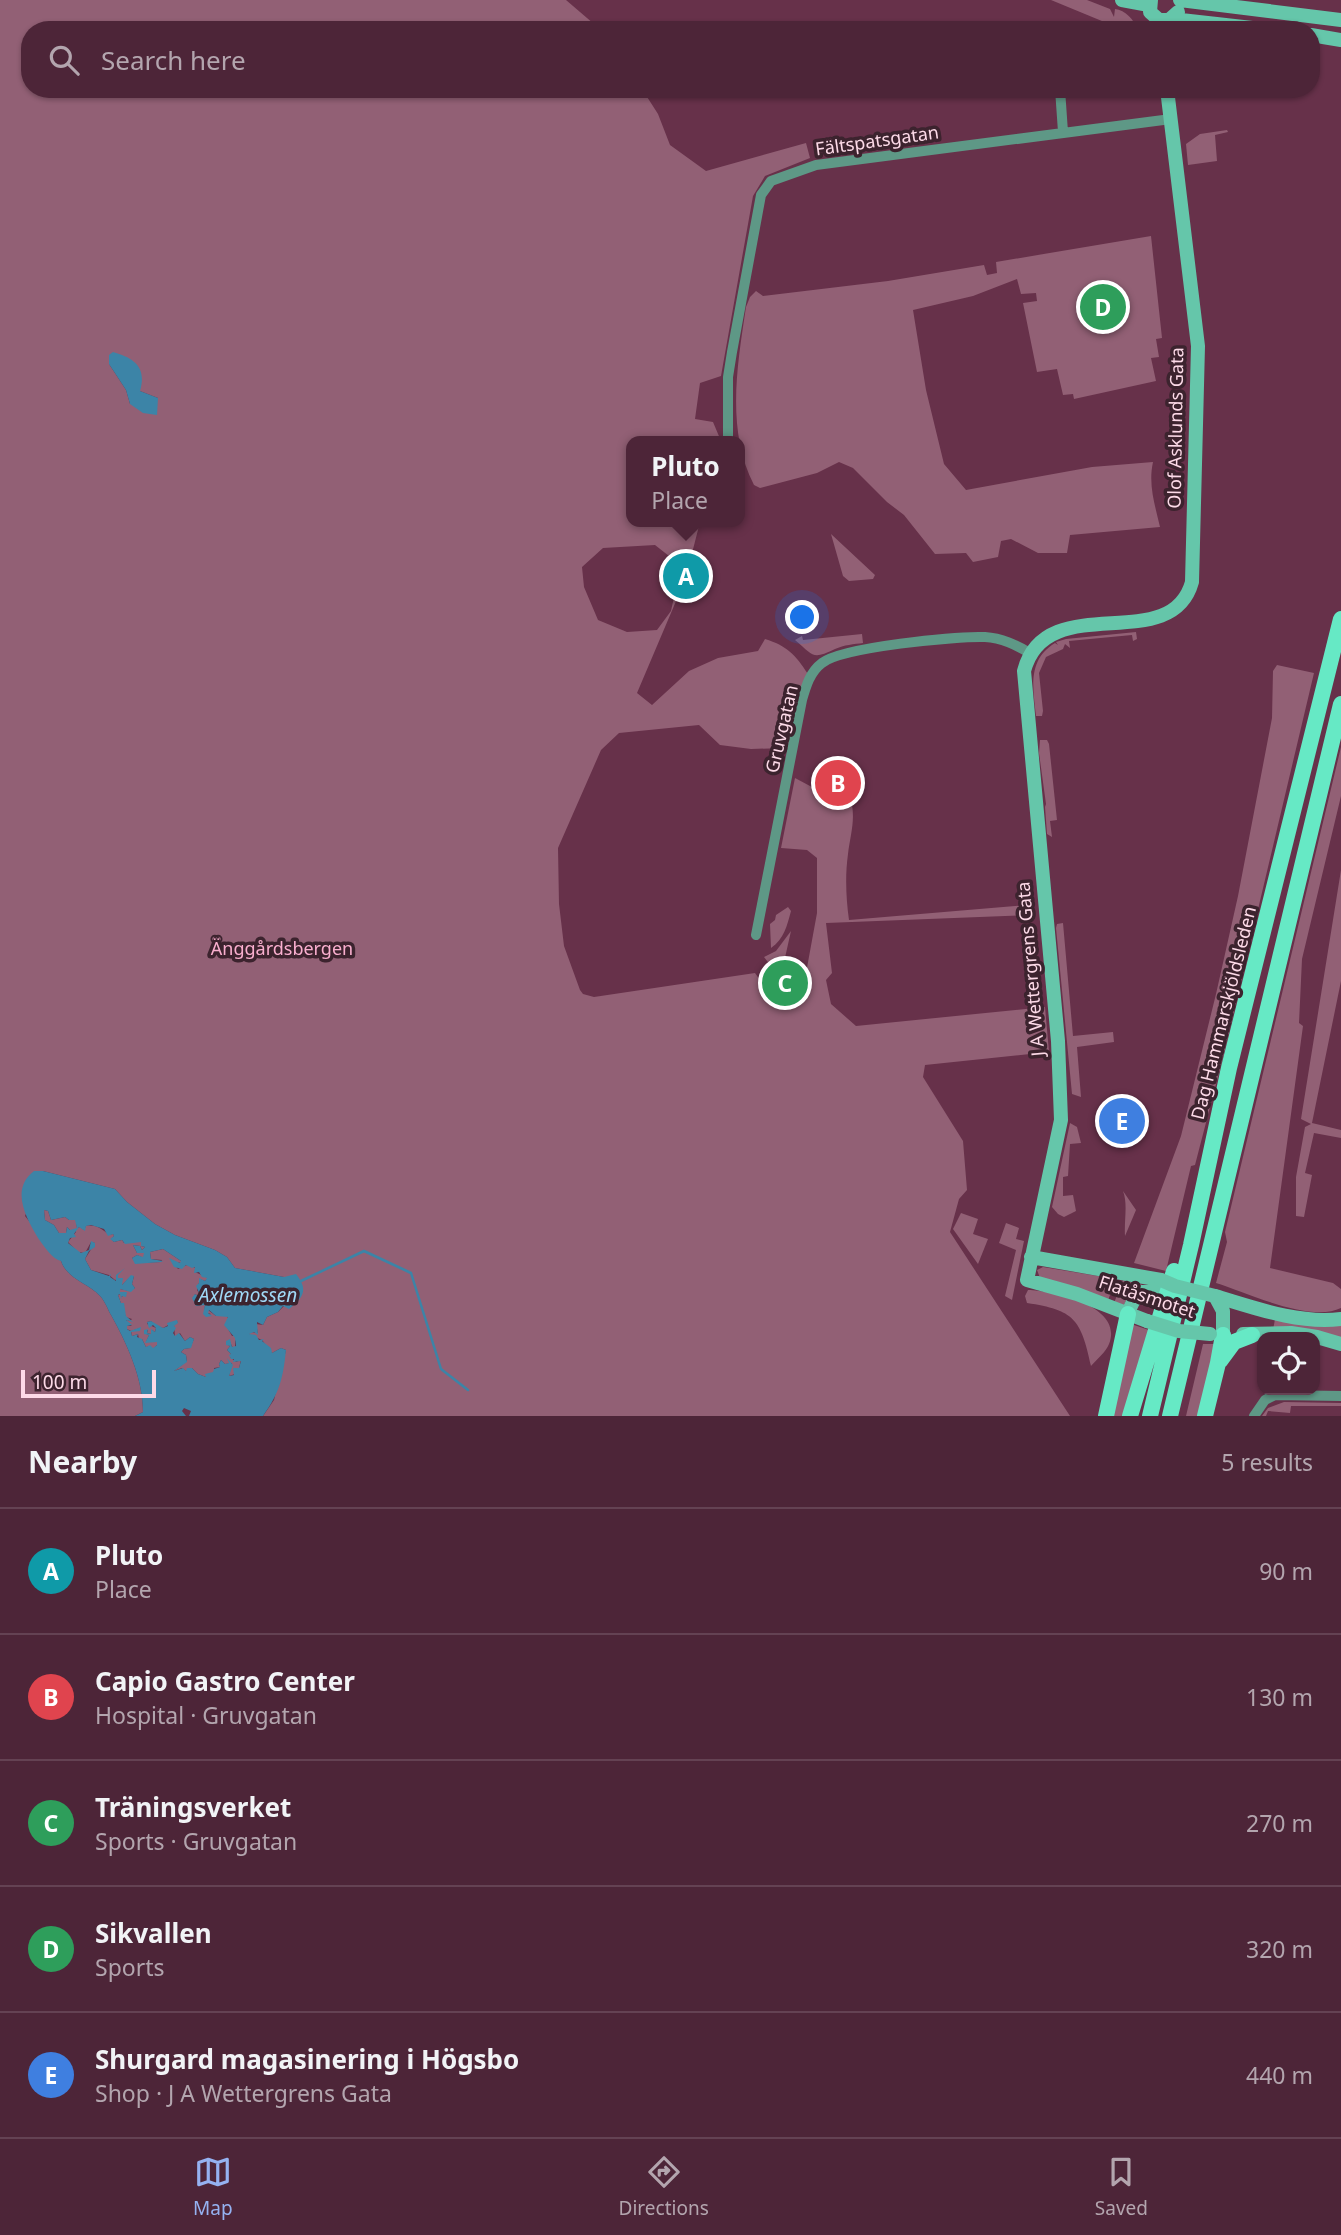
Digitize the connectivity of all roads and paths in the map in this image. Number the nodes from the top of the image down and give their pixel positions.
1 (1122, 0) edge
2 (1179, 0) edge
3 (1150, 2) edge
4 (1341, 20) edge
5 (1162, 21) edge
6 (1168, 21) edge
7 (1320, 36) edge
8 (1341, 40) edge
9 (1061, 98) edge
10 (1168, 98) edge
11 (1171, 119) junction
12 (1063, 132) junction
13 (728, 436) edge
14 (1341, 608) edge
15 (1341, 620) edge
16 (1030, 653) junction
17 (1332, 657) junction
18 (1341, 704) edge
19 (756, 935) dead end
20 (1229, 1068) junction
21 (1031, 1257) junction
22 (1027, 1280) joint
23 (1165, 1284) junction
24 (1217, 1297) junction
25 (1197, 1305) junction
26 (1128, 1314) junction
27 (1341, 1319) edge
28 (1217, 1335) junction
29 (1247, 1335) junction
30 (1341, 1344) edge
31 (1218, 1363) junction
32 (1341, 1396) edge
33 (1106, 1411) edge
34 (1130, 1416) edge
35 (1150, 1416) edge
36 (1170, 1416) edge
37 (1178, 1416) edge
38 (1205, 1416) edge
39 (1254, 1416) edge

1 - 3 street
2 - 4 street
2 - 6 street
3 - 5 street
7 - 8 street
9 - 12 street
10 - 11 street, Olof Asklunds Gata
11 - 12 street, Fältspatsgatan
11 - 16 street, Olof Asklunds Gata
12 - 13 street, Fältspatsgatan
14 - 17 main road
15 - 17 main road, Dag Hammarskjöldsleden
16 - 19 street, Gruvgatan
16 - 21 street, J A Wettergrens Gata
17 - 20 main road, Dag Hammarskjöldsleden
18 - 25 main road
20 - 34 main road
20 - 35 main road, Dag Hammarskjöldsleden
21 - 22 street, J A Wettergrens Gata
21 - 23 street, Flatåsmotet
22 - 26 street, Flatåsmotet
23 - 24 street, Flatåsmotet, bridge
23 - 26 street
24 - 27 street, Flatåsmotet
24 - 28 street
25 - 36 main road
25 - 37 main road
26 - 28 street, Flatåsmotet, bridge
26 - 33 main road
28 - 29 street, Flatåsmotet
28 - 31 main road
29 - 30 street, Flatåsmotet
29 - 31 main road
31 - 38 main road
32 - 39 street

